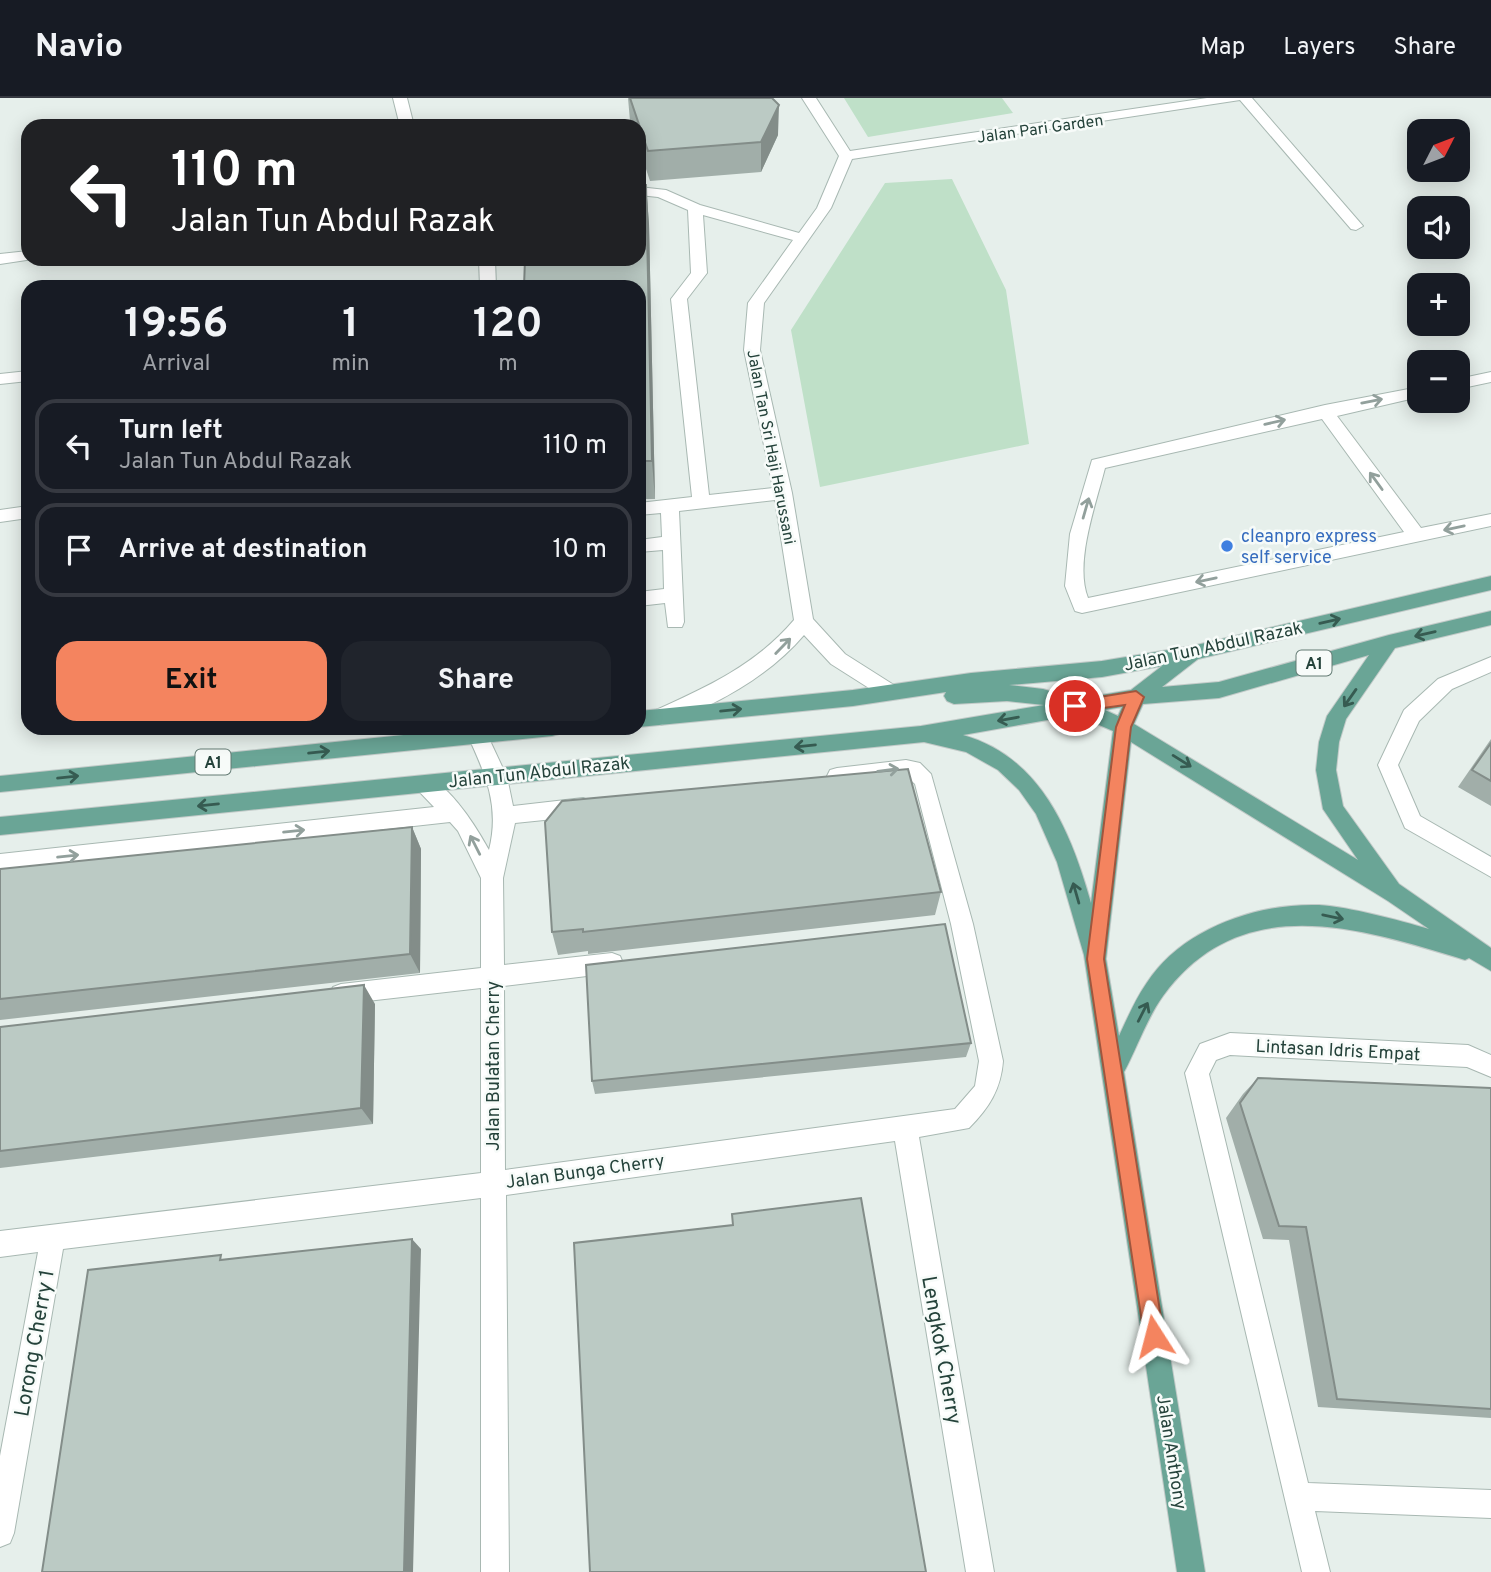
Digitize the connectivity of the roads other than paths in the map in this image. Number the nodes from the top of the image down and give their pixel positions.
1 (400, 98) edge
2 (809, 98) edge
3 (1234, 98) edge
4 (1245, 98) edge
5 (1184, 102) edge
6 (405, 119) edge
7 (846, 156) junction
8 (646, 192) edge
9 (695, 208) junction
10 (1356, 226) dead end
11 (802, 238) junction
12 (21, 257) edge
13 (0, 259) edge
14 (21, 377) edge
15 (1491, 377) edge
16 (0, 379) edge
17 (1470, 381) edge
18 (1407, 394) edge
19 (1325, 411) junction
20 (783, 493) junction
21 (701, 502) junction
22 (670, 506) junction
23 (646, 508) edge
24 (21, 513) edge
25 (0, 516) edge
26 (1491, 520) edge
27 (1417, 536) junction
28 (671, 543) junction
29 (646, 545) edge
30 (1491, 583) edge
31 (674, 595) junction
32 (646, 598) edge
33 (1491, 618) edge
34 (675, 622) dead end
35 (804, 622) junction
36 (1389, 642) junction
37 (1192, 653) junction
38 (1491, 664) edge
39 (890, 692) junction
40 (1136, 697) junction
41 (1075, 706) junction
42 (662, 717) junction
43 (646, 718) edge
44 (1123, 727) junction
45 (921, 734) junction
46 (417, 735) edge
47 (452, 735) edge
48 (487, 735) edge
49 (478, 736) junction
50 (497, 776) junction
51 (823, 778) edge
52 (0, 784) edge
53 (422, 784) junction
54 (601, 804) edge
55 (455, 813) junction
56 (504, 816) junction
57 (0, 820) edge
58 (43, 822) junction
59 (0, 826) edge
60 (0, 863) edge
61 (1491, 869) edge
62 (492, 878) junction
63 (1395, 894) junction
64 (962, 924) junction
65 (934, 927) edge
66 (1487, 958) edge
67 (1095, 959) junction
68 (631, 961) edge
69 (492, 976) junction
70 (315, 997) edge
71 (1491, 1066) edge
72 (1112, 1073) junction
73 (905, 1127) junction
74 (494, 1184) junction
75 (53, 1236) junction
76 (0, 1244) edge
77 (1298, 1496) junction
78 (1491, 1504) edge
79 (0, 1533) edge
80 (495, 1572) edge
81 (980, 1572) edge
82 (1191, 1572) edge
83 (1316, 1572) edge

1 - 6 street
2 - 7 street
3 - 5 street, Jalan Pari Garden
4 - 10 street
5 - 7 street, Jalan Pari Garden
7 - 11 street, Jalan Tan Sri Haji Harussani
8 - 9 street
9 - 11 street
9 - 21 street
11 - 20 street, Jalan Tan Sri Haji Harussani
12 - 13 street
14 - 16 street
15 - 17 street
19 -> 18 street
27 -> 19 street
27 -> 19 street
20 - 21 street
20 - 35 street, Jalan Tan Sri Haji Harussani
21 - 22 street
22 - 23 street
22 - 28 street
24 - 25 street
26 -> 27 street
28 - 29 street
28 - 31 street
37 -> 30 main road, Jalan Tun Abdul Razak / A1
31 - 32 street
31 - 34 street
33 -> 36 main road, Jalan Tun Abdul Razak / A1
35 - 39 street
42 -> 35 street
36 - 40 main road, Jalan Tun Abdul Razak / A1
36 -> 63 main road
37 - 39 main road, Jalan Tun Abdul Razak / A1
37 - 40 main road, Jalan Anthony
38 - 61 street
39 - 41 main road, Jalan Tun Abdul Razak
42 -> 39 main road, Jalan Tun Abdul Razak / A1
40 - 41 main road, Jalan Tun Abdul Razak / A1
40 - 44 main road, Jalan Anthony
41 - 44 main road, Jalan Tun Abdul Razak
41 -> 45 main road, Jalan Tun Abdul Razak / A1
42 - 43 main road, Jalan Tun Abdul Razak / A1
44 -> 63 main road, Jalan Tun Abdul Razak
44 - 67 main road, Jalan Anthony
45 -> 50 main road, Jalan Tun Abdul Razak / A1
67 -> 45 main road
52 -> 46 main road, A1
47 - 49 main road, A1
48 - 49 main road, A1
49 - 50 street, Jalan Bulatan Cherry
50 - 53 main road, Jalan Tun Abdul Razak / A1
50 - 56 street, Jalan Bulatan Cherry
51 -> 64 street, Jalan Bunga Cherry
53 - 55 street
53 -> 58 main road, Jalan Tun Abdul Razak / A1
54 - 56 street
60 -> 55 street
62 -> 55 street
56 - 62 street, Jalan Bulatan Cherry
57 - 58 main road
58 - 59 main road, Jalan Tun Abdul Razak / A1
62 - 69 street, Jalan Bulatan Cherry
63 - 66 main road, Jalan Tun Abdul Razak
64 - 65 street
64 - 73 street, Jalan Bunga Cherry
72 -> 66 main road
67 - 72 main road, Jalan Anthony
68 - 69 street
69 - 70 street
69 - 74 street, Jalan Bulatan Cherry
71 - 77 street, Lintasan Idris Empat
72 - 82 main road, Jalan Anthony
73 - 74 street, Jalan Bunga Cherry
73 - 81 street, Lengkok Cherry
74 - 75 street, Jalan Bunga Cherry
74 - 80 street, Jalan Bulatan Cherry
75 - 76 street, Jalan Bunga Cherry
75 - 79 street, Lorong Cherry 1
77 - 78 street
77 - 83 street

